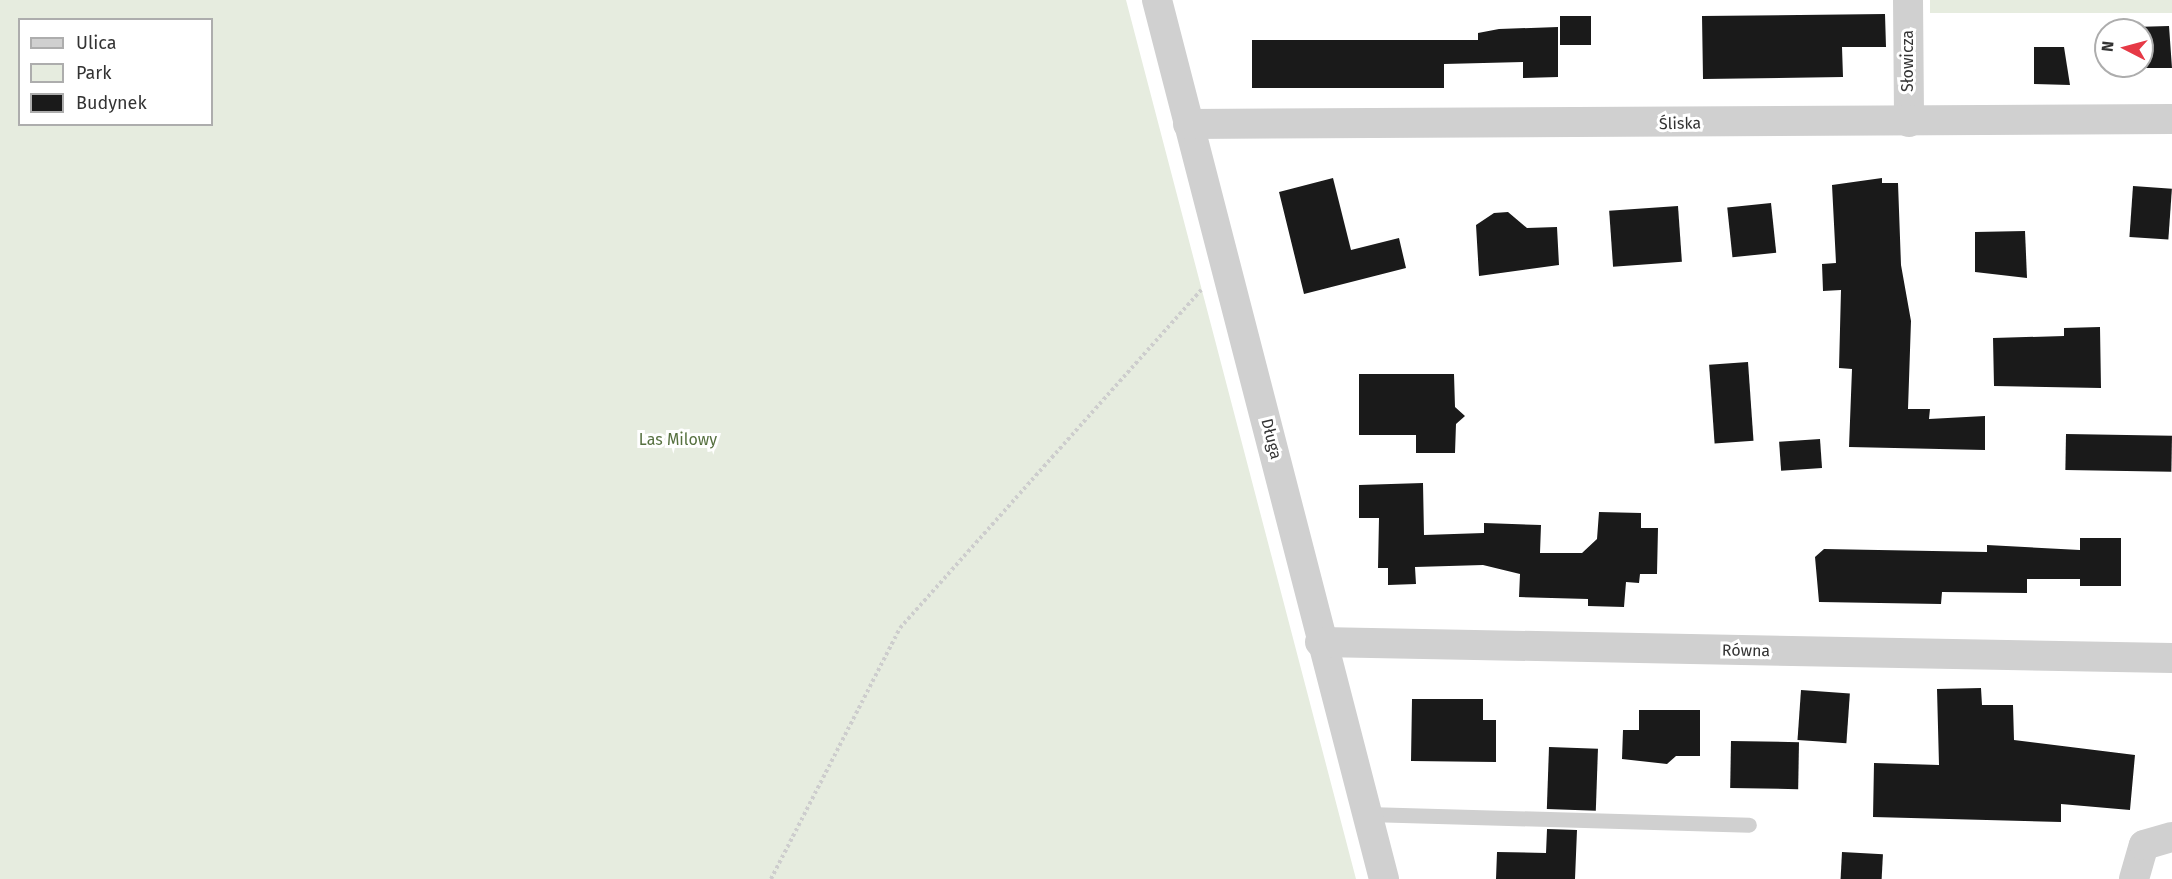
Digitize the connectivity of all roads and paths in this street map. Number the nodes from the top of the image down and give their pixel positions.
1 (1156, 0) edge
2 (1908, 0) edge
3 (2172, 119) edge
4 (1909, 122) junction
5 (1188, 124) junction
6 (1227, 261) junction
7 (1320, 642) junction
8 (2172, 658) edge
9 (1367, 814) junction
10 (1749, 825) dead end
11 (2172, 837) edge
12 (771, 879) edge
13 (1384, 879) edge
14 (2134, 879) edge

1 - 5 street, Długa
2 - 4 street, Słowicza
3 - 4 street, Śliska
4 - 5 street, Śliska
5 - 6 street, Długa
6 - 7 street, Długa
6 - 12 path
7 - 8 street, Równa
7 - 9 street, Długa
9 - 10 lane
9 - 13 street, Długa
11 - 14 street

